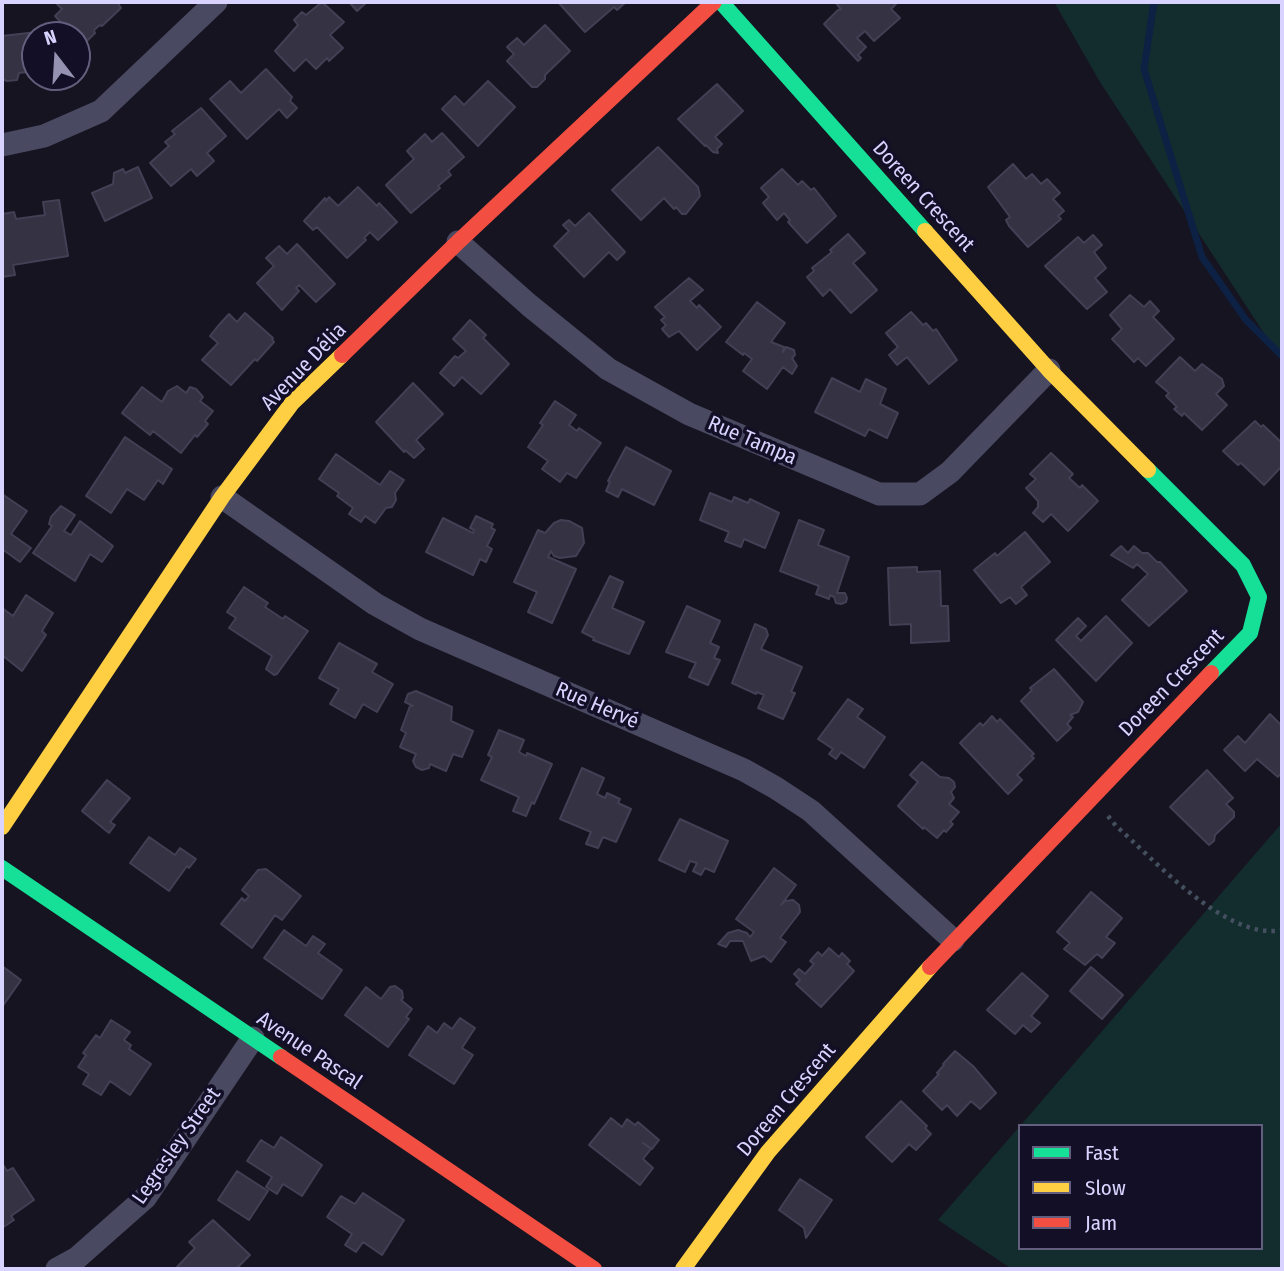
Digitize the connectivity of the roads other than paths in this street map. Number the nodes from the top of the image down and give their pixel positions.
1 (216, 2) edge
2 (714, 2) edge
3 (721, 2) edge
4 (2, 145) edge
5 (458, 242) junction
6 (1049, 370) junction
7 (222, 497) junction
8 (2, 827) edge
9 (2, 868) edge
10 (953, 940) junction
11 (253, 1038) junction
12 (57, 1269) edge
13 (594, 1269) edge
14 (683, 1269) edge

1 - 4 street
2 - 5 street, Avenue Délia
3 - 6 street, Doreen Crescent
5 - 6 street, Rue Tampa
5 - 7 street, Avenue Délia
6 - 10 street, Doreen Crescent
7 - 8 street, Avenue Délia
7 - 10 street, Rue Hervé
9 - 11 street, Avenue Pascal
10 - 14 street, Doreen Crescent
11 - 12 street, Legresley Street
11 - 13 street, Avenue Pascal

